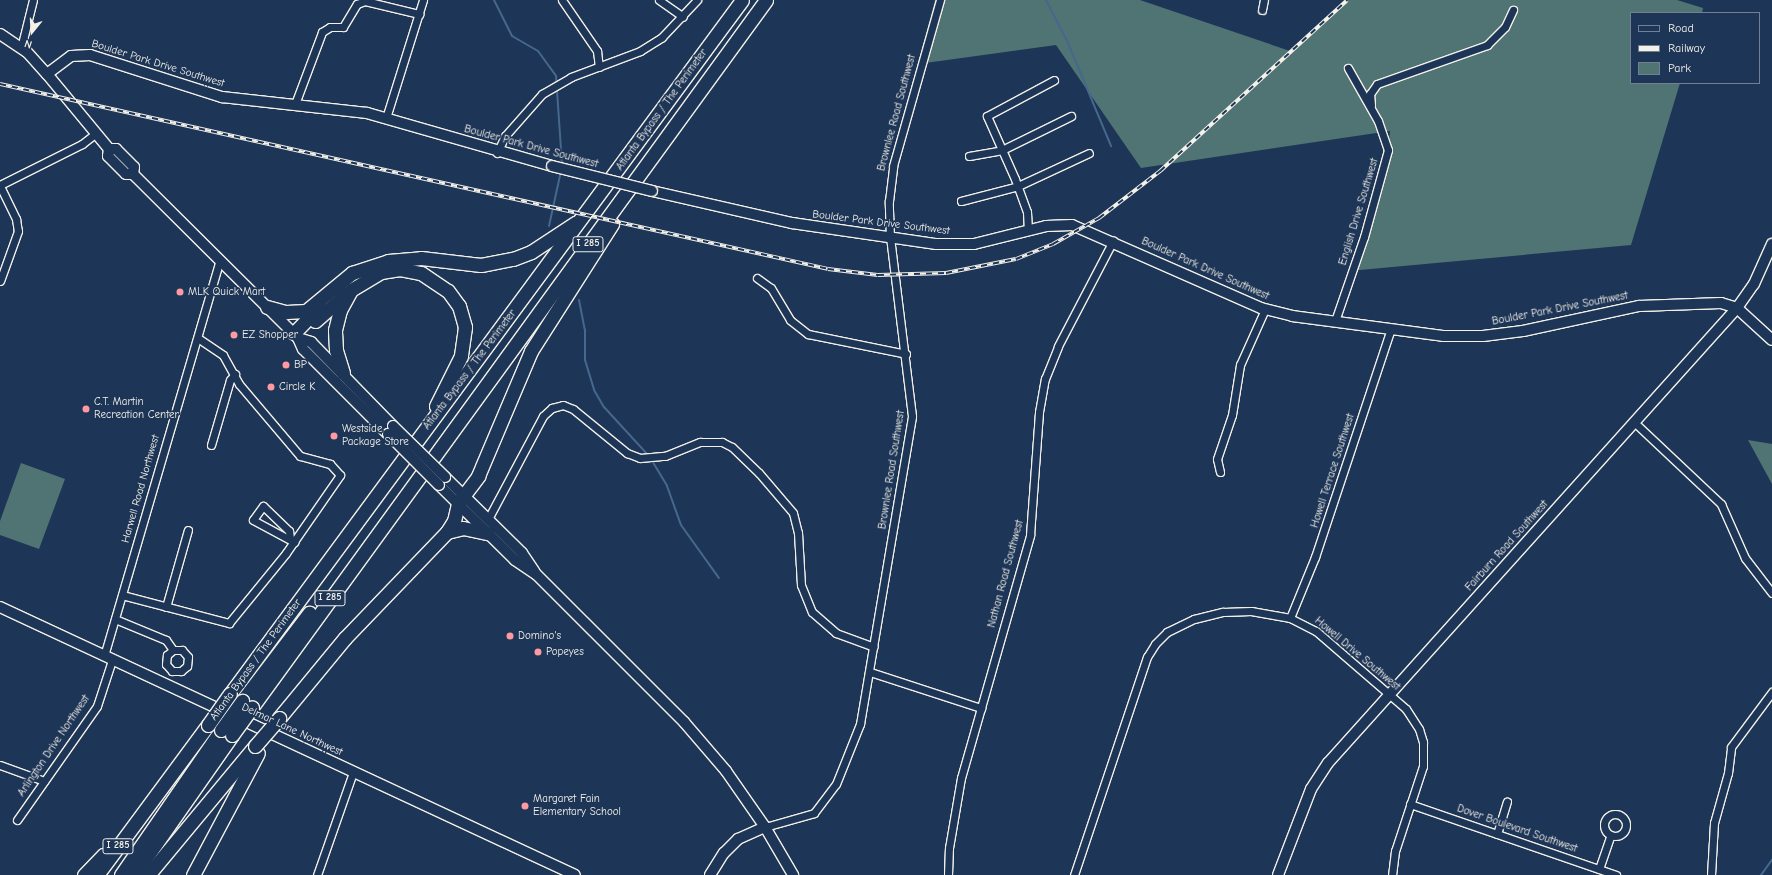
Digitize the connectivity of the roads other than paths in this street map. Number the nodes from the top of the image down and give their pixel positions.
1 (33, 0) edge
2 (423, 0) edge
3 (562, 0) edge
4 (660, 0) edge
5 (697, 0) edge
6 (742, 0) edge
7 (766, 0) edge
8 (940, 0) edge
9 (1264, 0) edge
10 (1262, 10) dead end
11 (1513, 10) dead end
12 (419, 14) junction
13 (683, 18) junction
14 (0, 34) edge
15 (21, 48) junction
16 (599, 67) junction
17 (1348, 68) dead end
18 (46, 74) junction
19 (1054, 80) dead end
20 (295, 104) junction
21 (1371, 107) junction
22 (1071, 116) dead end
23 (386, 118) junction
24 (96, 133) junction
25 (1002, 150) junction
26 (497, 153) junction
27 (1089, 153) dead end
28 (969, 156) dead end
29 (646, 166) junction
30 (0, 185) edge
31 (1018, 186) junction
32 (961, 201) dead end
33 (582, 219) junction
34 (1028, 231) junction
35 (890, 238) junction
36 (1112, 241) junction
37 (1772, 244) edge
38 (220, 260) junction
39 (375, 266) junction
40 (757, 278) dead end
41 (0, 281) edge
42 (351, 290) junction
43 (267, 307) junction
44 (1736, 308) junction
45 (1265, 309) junction
46 (1335, 321) junction
47 (1391, 329) junction
48 (296, 336) junction
49 (198, 338) junction
50 (1772, 340) edge
51 (906, 354) junction
52 (343, 373) junction
53 (235, 374) junction
54 (1634, 422) junction
55 (429, 424) junction
56 (390, 430) junction
57 (211, 445) dead end
58 (1220, 472) dead end
59 (461, 500) junction
60 (488, 519) junction
61 (188, 530) dead end
62 (447, 532) junction
63 (487, 533) junction
64 (292, 540) junction
65 (536, 574) junction
66 (1772, 592) edge
67 (122, 595) junction
68 (0, 607) edge
69 (166, 607) junction
70 (1290, 618) junction
71 (115, 620) junction
72 (874, 647) junction
73 (173, 650) dead end
74 (108, 658) junction
75 (870, 672) junction
76 (1772, 692) edge
77 (1389, 694) junction
78 (981, 708) junction
79 (226, 733) junction
80 (258, 747) junction
81 (0, 765) edge
82 (353, 772) junction
83 (44, 781) junction
84 (1507, 802) dead end
85 (1410, 804) junction
86 (139, 817) junction
87 (17, 820) dead end
88 (766, 827) junction
89 (1496, 834) junction
90 (1611, 835) dead end
91 (1599, 869) junction
92 (84, 875) edge
93 (97, 875) edge
94 (120, 875) edge
95 (134, 875) edge
96 (148, 875) edge
97 (193, 875) edge
98 (317, 875) edge
99 (575, 875) edge
100 (710, 875) edge
101 (793, 875) edge
102 (948, 875) edge
103 (1074, 875) edge
104 (1278, 875) edge
105 (1392, 875) edge
106 (1616, 875) edge
107 (1711, 875) edge

1 - 15 street
2 - 12 street
3 - 16 street
4 - 13 street
5 - 13 street
6 - 33 highway, Atlanta Bypass / The Perimeter / I 285
7 - 29 highway, Atlanta Bypass / The Perimeter / I 285
8 - 35 street, Brownlee Road Southwest
9 - 10 street
11 - 21 street
12 - 20 street
12 - 23 street
13 - 16 street
14 - 15 street
15 - 18 street
16 - 26 street
17 - 21 street, English Drive Southwest
18 - 20 street, Boulder Park Drive Southwest
18 - 24 street
19 - 25 street
20 - 23 street, Boulder Park Drive Southwest
21 - 46 street, English Drive Southwest
22 - 25 street
23 - 26 street, Boulder Park Drive Southwest
24 - 30 street
24 - 38 street
25 - 28 street
25 - 31 street
26 - 35 street, Boulder Park Drive Southwest, bridge
27 - 31 street
29 - 59 highway
29 - 79 highway, Atlanta Bypass / The Perimeter / I 285, bridge
30 - 41 street
31 - 32 street
31 - 34 street
33 - 39 highway
33 - 55 highway, Atlanta Bypass / The Perimeter / I 285
34 - 35 street, Boulder Park Drive Southwest
34 - 36 street, Boulder Park Drive Southwest
35 - 51 street, Brownlee Road Southwest
36 - 45 street, Boulder Park Drive Southwest
36 - 78 street, Nathan Road Southwest
37 - 44 street, Fairburn Road Southwest
38 - 43 street
38 - 49 street, Harwell Road Northwest
39 - 43 highway
39 - 48 highway
40 - 51 street
42 - 48 highway
42 - 52 highway
42 - 55 highway
43 - 48 street
44 - 47 street, Boulder Park Drive Southwest
44 - 50 street, Boulder Park Drive Southwest
44 - 54 street, Fairburn Road Southwest
45 - 46 street, Boulder Park Drive Southwest
45 - 58 street
46 - 47 street, Boulder Park Drive Southwest
47 - 70 street, Howell Terrace Southwest
48 - 52 street
48 - 56 street
49 - 53 street
49 - 67 street, Harwell Road Northwest
51 - 72 street, Brownlee Road Southwest
52 - 56 street
53 - 57 street
53 - 64 street
54 - 66 street
54 - 77 street, Fairburn Road Southwest
55 - 86 highway, Atlanta Bypass / The Perimeter / I 285, bridge
56 - 59 street, bridge
59 - 60 street
59 - 62 highway
59 - 63 street
60 - 65 street
60 - 72 street
61 - 69 street
62 - 63 highway
62 - 80 highway, bridge
63 - 65 street
64 - 64 street
64 - 69 street
65 - 88 street
67 - 69 street
67 - 71 street, Harwell Road Northwest
68 - 74 street, Delmar Lane Northwest
70 - 77 street, Howell Drive Southwest
70 - 103 street, Howell Drive Southwest
71 - 73 street
71 - 74 street, Harwell Road Northwest
72 - 75 street, Brownlee Road Southwest
74 - 82 street, Delmar Lane Northwest
74 - 83 street, Arlington Drive Northwest
75 - 78 street
75 - 88 street, Brownlee Road Southwest
76 - 107 street
77 - 85 street, Howell Drive Southwest
77 - 104 street, Fairburn Road Southwest
78 - 102 street, Nathan Road Southwest
79 - 94 highway
79 - 95 highway, Atlanta Bypass / The Perimeter / I 285
80 - 96 highway
80 - 97 highway
81 - 83 street
82 - 98 street
82 - 99 street, Delmar Lane Northwest
83 - 87 street, Arlington Drive Northwest
84 - 89 street
85 - 89 street, Dover Boulevard Southwest
85 - 105 street, Howell Drive Southwest
86 - 92 highway
86 - 93 highway, Atlanta Bypass / The Perimeter / I 285
88 - 100 street
88 - 101 street
89 - 91 street, Dover Boulevard Southwest
90 - 91 street
91 - 106 street, Dover Boulevard Southwest

